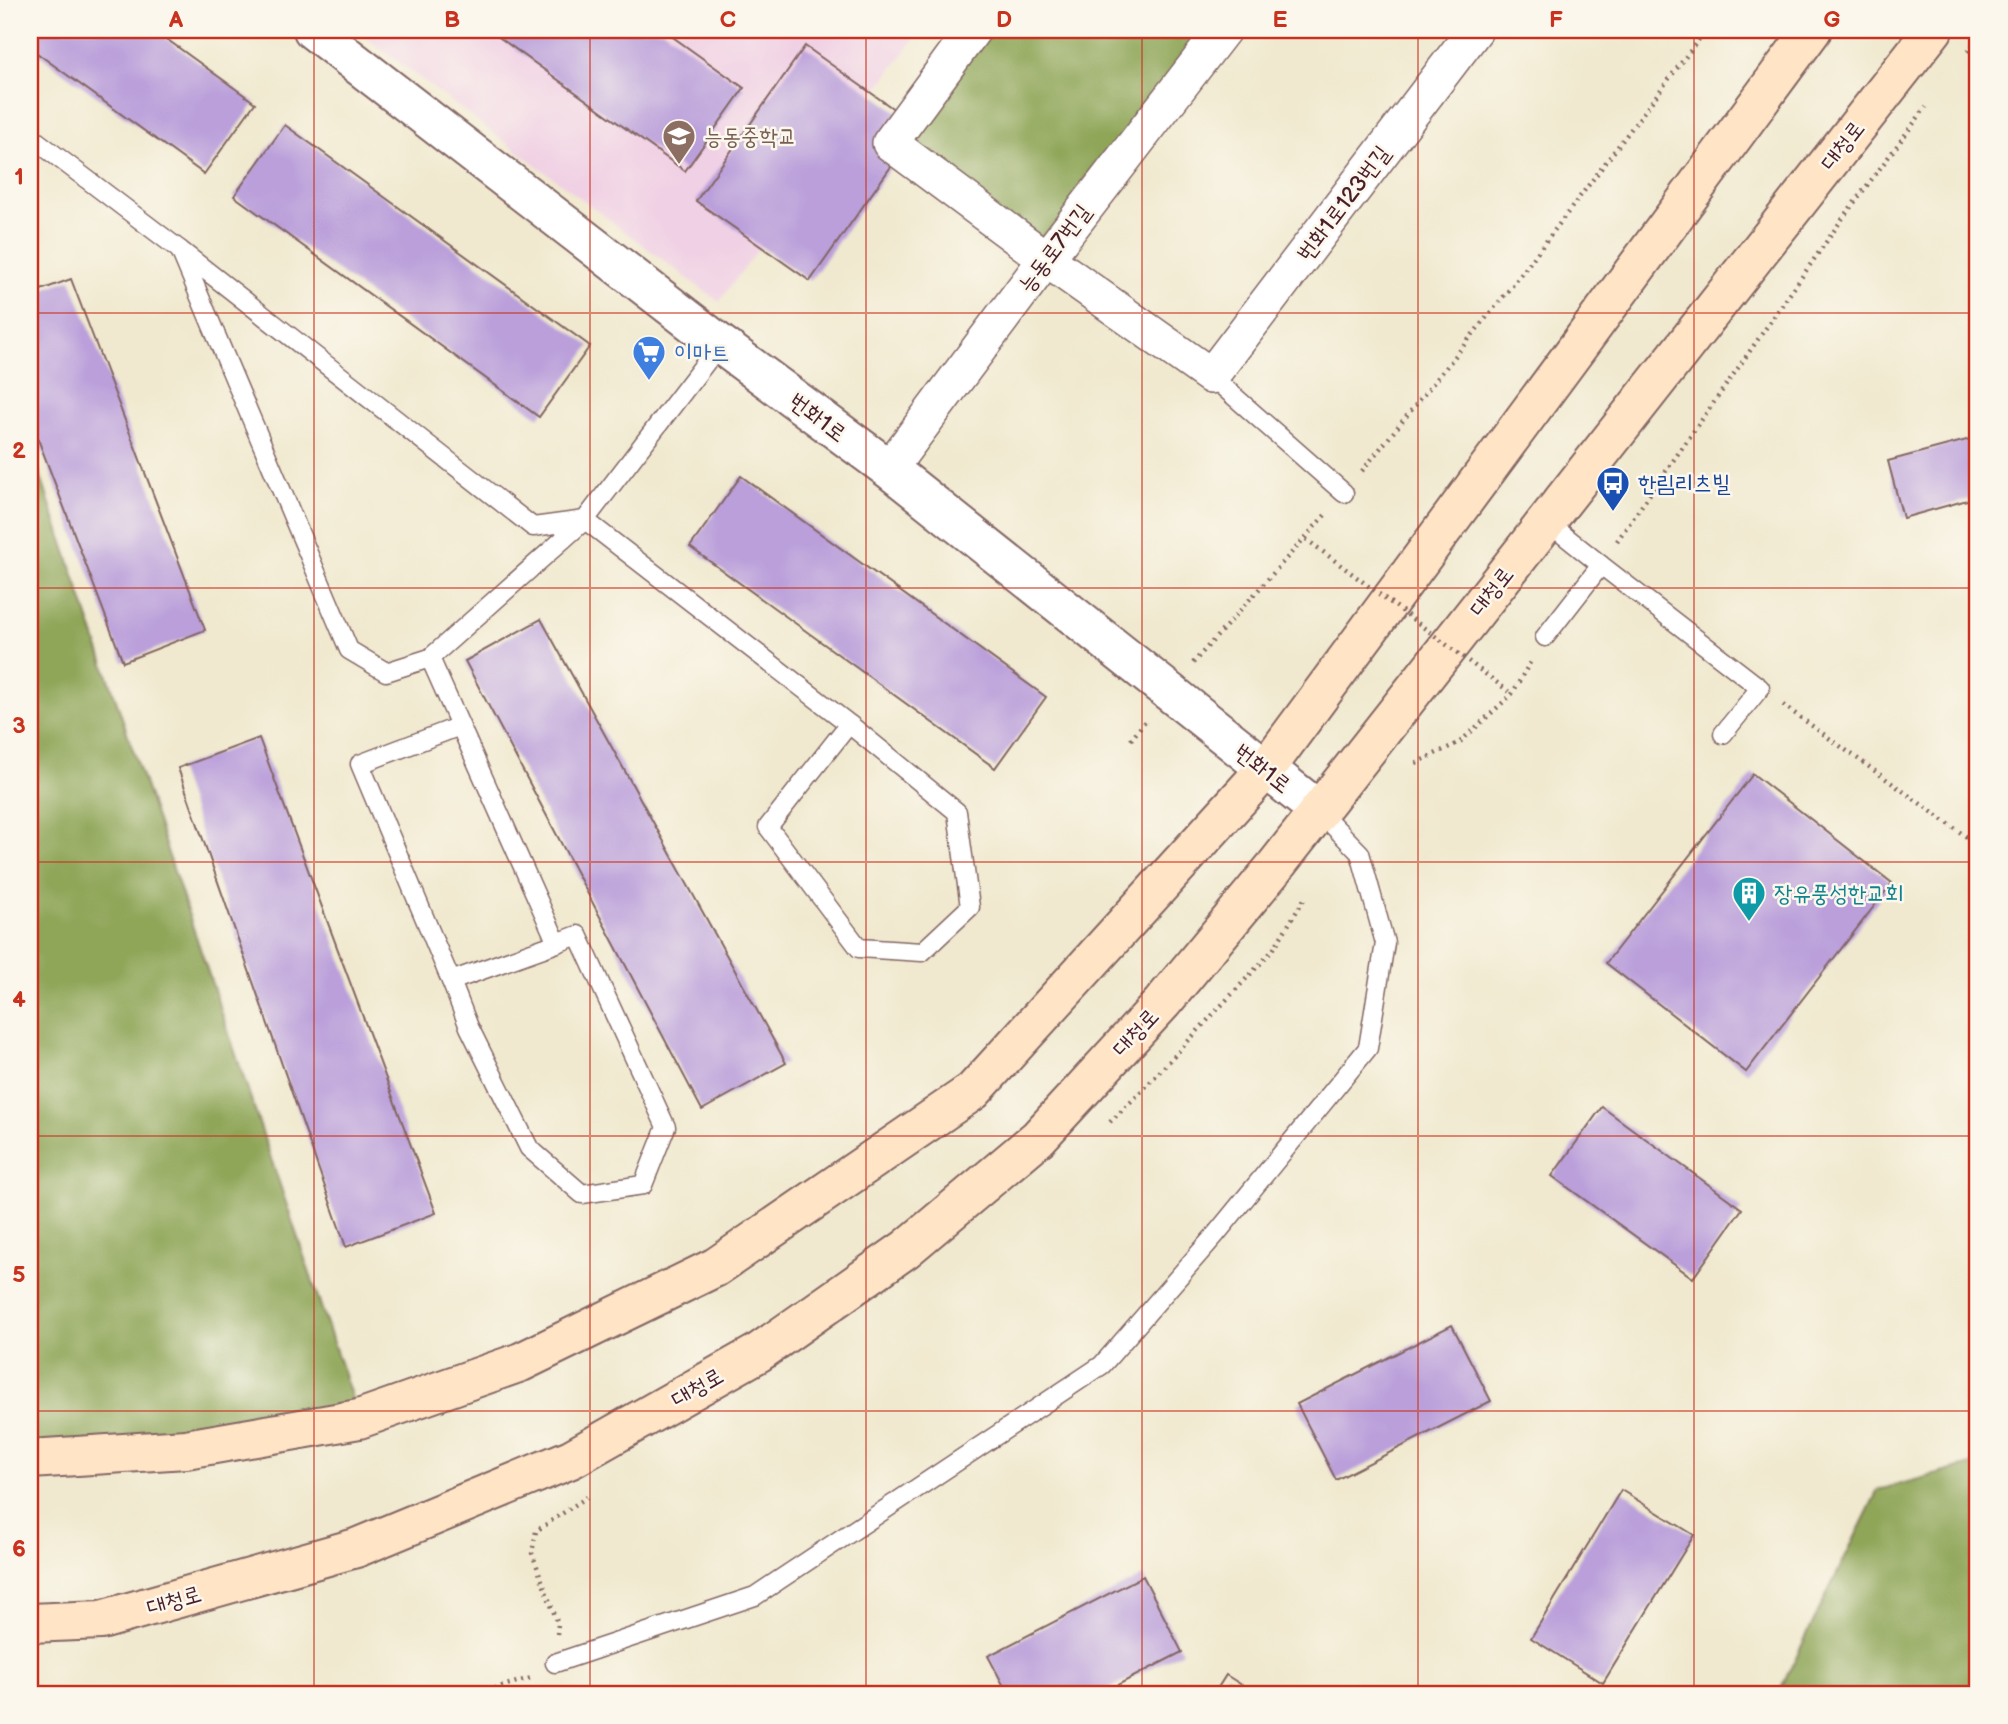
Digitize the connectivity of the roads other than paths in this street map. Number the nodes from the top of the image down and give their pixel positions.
1 (313, 30) edge
2 (973, 30) edge
3 (1223, 30) edge
4 (1475, 30) edge
5 (1812, 30) edge
6 (1933, 30) edge
7 (30, 135) edge
8 (180, 250) junction
9 (1045, 259) junction
10 (720, 344) junction
11 (1211, 376) junction
12 (889, 469) junction
13 (1344, 493) road end
14 (585, 520) junction
15 (1546, 521) junction
16 (1601, 565) junction
17 (1545, 637) road end
18 (430, 658) junction
19 (849, 724) junction
20 (460, 726) junction
21 (1723, 734) dead end
22 (1265, 770) junction
23 (1318, 810) junction
24 (557, 943) junction
25 (451, 981) junction
26 (30, 1459) edge
27 (30, 1623) edge
28 (555, 1663) dead end

1 - 10 street, 번화1로
2 - 9 street
3 - 9 street, 능동로7번길
4 - 11 street, 번화1로123번길
5 - 22 main road
6 - 15 main road, 대청로
7 - 8 lane
8 - 14 lane
8 - 18 lane
9 - 11 street
9 - 12 street, 능동로7번길
10 - 12 street, 번화1로
10 - 14 lane
11 - 13 lane
12 - 22 street, 번화1로
14 - 18 lane
14 - 19 lane
15 - 16 lane
15 - 23 main road, 대청로
16 - 17 lane
16 - 21 lane
18 - 20 lane
19 - 19 lane
20 - 24 lane
20 - 25 lane
22 - 23 street, 번화1로
22 - 26 main road
23 - 27 main road, 대청로
23 - 28 lane
24 - 25 lane
24 - 25 lane

